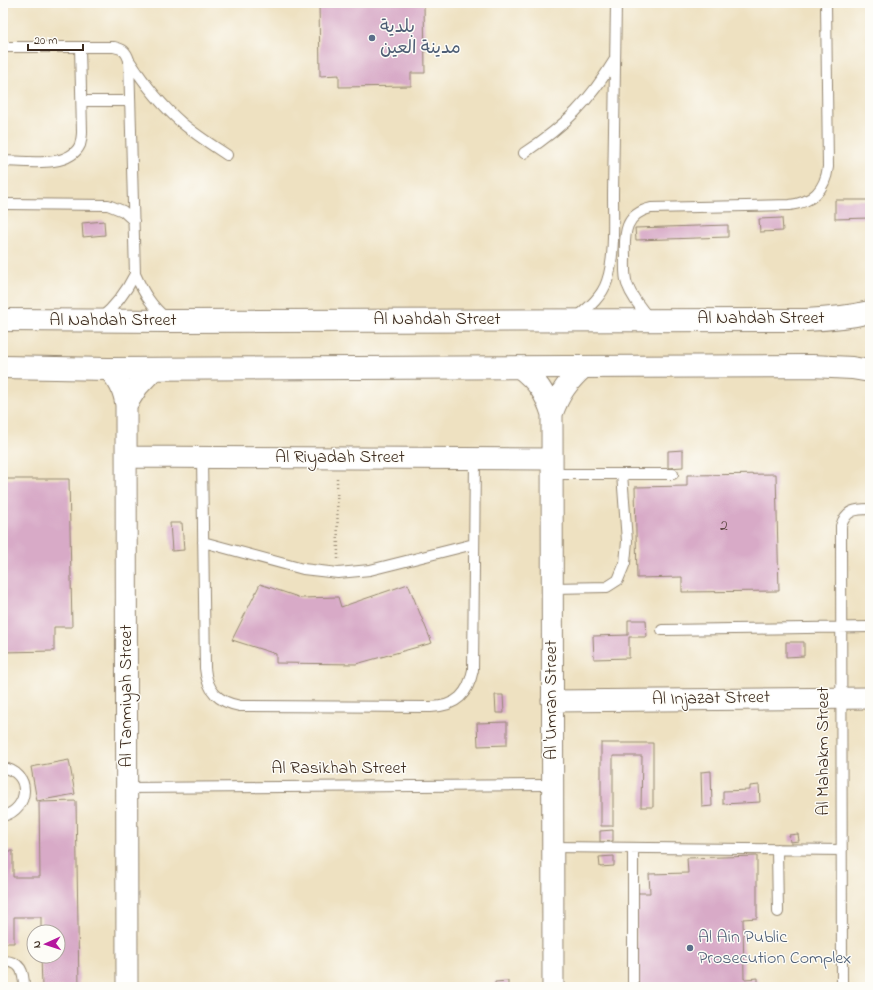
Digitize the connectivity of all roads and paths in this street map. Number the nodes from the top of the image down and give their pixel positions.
1 (616, 3) edge
2 (826, 3) edge
3 (3, 47) edge
4 (80, 47) junction
5 (615, 59) junction
6 (128, 60) junction
7 (130, 101) junction
8 (82, 102) junction
9 (524, 153) dead end
10 (227, 155) dead end
11 (3, 161) edge
12 (3, 204) edge
13 (134, 222) junction
14 (612, 248) junction
15 (624, 248) junction
16 (135, 274) junction
17 (870, 312) edge
18 (3, 320) edge
19 (573, 320) junction
20 (651, 320) junction
21 (97, 321) junction
22 (122, 321) junction
23 (170, 321) junction
24 (3, 327) edge
25 (3, 367) edge
26 (519, 367) junction
27 (584, 367) junction
28 (108, 369) junction
29 (154, 369) junction
30 (870, 371) edge
31 (126, 405) junction
32 (552, 414) junction
33 (127, 457) junction
34 (202, 458) junction
35 (336, 458) junction
36 (475, 458) junction
37 (552, 466) junction
38 (622, 474) junction
39 (673, 474) dead end
40 (870, 509) edge
41 (204, 542) junction
42 (474, 544) junction
43 (338, 573) junction
44 (552, 588) junction
45 (841, 627) junction
46 (870, 627) edge
47 (662, 630) dead end
48 (841, 698) junction
49 (870, 698) edge
50 (552, 701) junction
51 (3, 768) edge
52 (552, 785) junction
53 (127, 788) junction
54 (3, 816) edge
55 (552, 847) junction
56 (633, 848) junction
57 (777, 849) junction
58 (842, 850) junction
59 (778, 912) dead end
60 (3, 961) edge
61 (24, 987) edge
62 (128, 987) edge
63 (553, 987) edge
64 (634, 987) edge
65 (842, 987) edge

1 - 5 lane
2 - 15 lane
3 - 4 lane
4 - 6 lane
4 - 8 lane
5 - 9 lane
5 - 14 lane
6 - 7 lane
6 - 10 lane
7 - 8 lane
7 - 13 lane
8 - 11 lane
12 - 13 lane
13 - 16 lane
14 - 15 lane
14 - 19 lane
15 - 20 lane
16 - 21 lane
16 - 23 lane
17 - 20 street, Al Nahdah Street
18 - 21 street, Al Nahdah Street
19 - 20 street, Al Nahdah Street
19 - 23 street, Al Nahdah Street
21 - 22 street, Al Nahdah Street
22 - 23 street, Al Nahdah Street
22 - 24 street
25 - 28 street
26 - 27 street
26 - 29 street
26 - 32 street, Al 'Umran Street
27 - 30 street
27 - 32 street, Al 'Umran Street
28 - 29 street
28 - 31 street, Al Tanmiyah Street
29 - 31 street
31 - 33 street, Al Tanmiyah Street
32 - 37 street, Al 'Umran Street
33 - 34 street, Al Riyadah Street
33 - 53 street, Al Tanmiyah Street
34 - 35 street, Al Riyadah Street
34 - 41 lane
35 - 36 street, Al Riyadah Street
35 - 43 path
36 - 37 street, Al Riyadah Street
36 - 42 lane
37 - 38 lane
37 - 44 street, Al 'Umran Street
38 - 39 lane
38 - 44 lane
40 - 45 lane, Al Mahakm Street
41 - 42 lane
41 - 43 lane
42 - 43 lane
44 - 50 street, Al 'Umran Street
45 - 46 lane
45 - 47 lane
45 - 48 lane, Al Mahakm Street
48 - 49 street, Al Injazat Street
48 - 50 street, Al Injazat Street
48 - 58 lane, Al Mahakm Street
50 - 52 street, Al 'Umran Street
51 - 54 lane
52 - 53 lane, Al Rasikhah Street
52 - 55 street, Al 'Umran Street
53 - 62 street, Al Tanmiyah Street
55 - 56 lane
55 - 63 street, Al 'Umran Street
56 - 57 lane
56 - 64 lane
57 - 58 lane
57 - 59 lane
58 - 65 lane, Al Mahakm Street
60 - 61 lane

